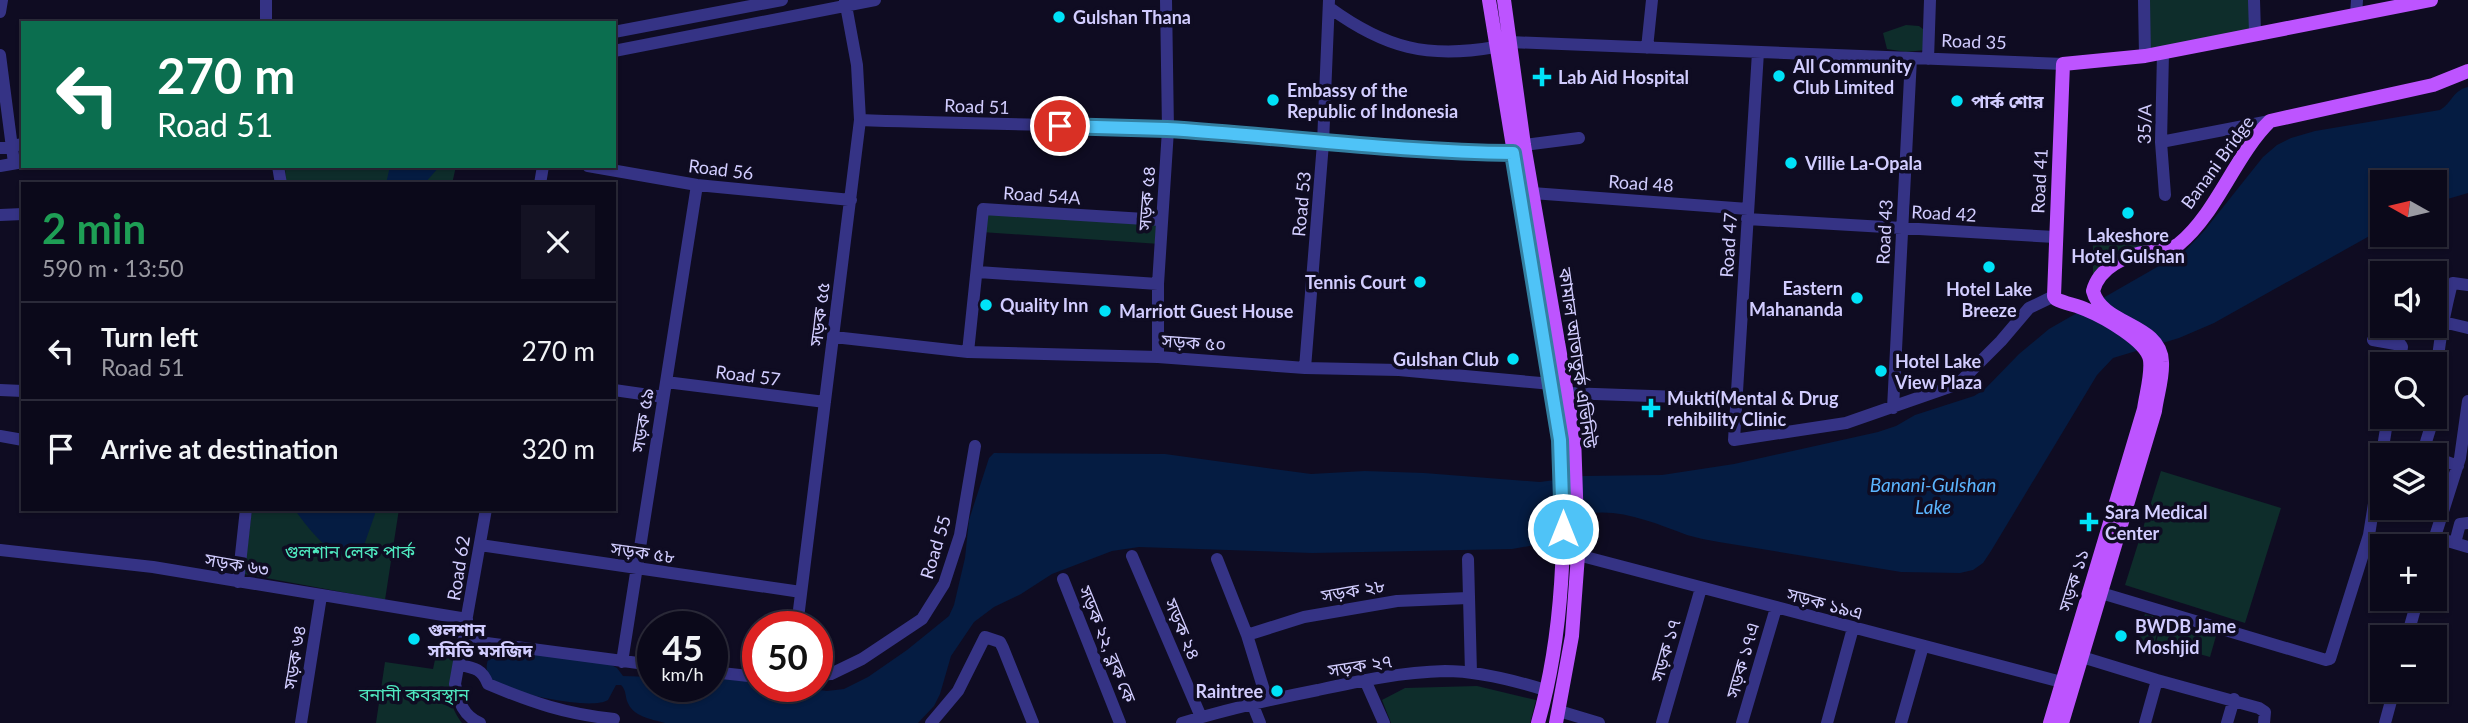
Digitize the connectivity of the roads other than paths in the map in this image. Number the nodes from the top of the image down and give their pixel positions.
1 (2, 0) edge
2 (266, 0) edge
3 (782, 0) edge
4 (875, 0) edge
5 (1166, 0) edge
6 (1489, 0) edge
7 (1504, 0) edge
8 (1652, 0) edge
9 (1930, 0) edge
10 (2144, 0) edge
11 (2254, 0) edge
12 (2357, 0) edge
13 (2431, 0) edge
14 (845, 3) edge
15 (1329, 4) edge
16 (707, 7) edge
17 (0, 12) edge
18 (2356, 15) junction
19 (266, 21) edge
20 (616, 31) edge
21 (712, 32) junction
22 (2255, 33) junction
23 (1503, 44) junction
24 (1647, 48) junction
25 (616, 51) edge
26 (1758, 52) junction
27 (2163, 53) junction
28 (0, 55) edge
29 (2145, 56) junction
30 (1911, 58) junction
31 (1927, 59) junction
32 (2063, 64) junction
33 (2464, 73) edge
34 (860, 120) junction
35 (2270, 121) junction
36 (1168, 130) junction
37 (1579, 138) dead end
38 (2161, 142) junction
39 (1323, 143) junction
40 (8, 147) edge
41 (1518, 149) junction
42 (10, 164) edge
43 (602, 168) edge
44 (697, 185) junction
45 (1532, 193) junction
46 (2165, 195) dead end
47 (851, 200) junction
48 (21, 214) edge
49 (1748, 214) junction
50 (0, 215) edge
51 (1161, 220) junction
52 (1902, 228) junction
53 (2055, 237) junction
54 (978, 272) junction
55 (1158, 284) junction
56 (2468, 285) edge
57 (2055, 297) junction
58 (2447, 306) edge
59 (2447, 323) edge
60 (2468, 328) edge
61 (834, 337) junction
62 (2373, 340) dead end
63 (968, 352) junction
64 (2401, 352) edge
65 (1158, 357) junction
66 (2156, 367) junction
67 (1305, 368) junction
68 (666, 382) junction
69 (0, 390) edge
70 (21, 390) edge
71 (616, 390) edge
72 (1557, 390) junction
73 (663, 397) junction
74 (1736, 399) junction
75 (2468, 401) edge
76 (825, 402) junction
77 (1893, 408) junction
78 (2386, 429) edge
79 (0, 436) edge
80 (21, 440) edge
81 (975, 446) dead end
82 (2462, 461) edge
83 (1568, 467) junction
84 (246, 511) edge
85 (485, 511) edge
86 (2468, 523) edge
87 (2436, 534) edge
88 (480, 545) junction
89 (2462, 545) edge
90 (0, 550) edge
91 (1578, 555) junction
92 (1132, 556) dead end
93 (1217, 559) dead end
94 (1468, 559) dead end
95 (636, 569) junction
96 (1063, 579) dead end
97 (238, 582) junction
98 (1701, 587) junction
99 (801, 592) junction
100 (2095, 592) junction
101 (321, 596) junction
102 (1468, 598) junction
103 (1776, 608) junction
104 (799, 611) edge
105 (1853, 628) junction
106 (465, 630) junction
107 (1247, 635) junction
108 (1923, 646) junction
109 (2082, 657) junction
110 (622, 662) junction
111 (637, 663) edge
112 (459, 665) junction
113 (833, 673) edge
114 (1471, 673) junction
115 (1365, 680) junction
116 (2157, 680) junction
117 (2068, 684) junction
118 (1545, 690) junction
119 (1562, 695) junction
120 (2234, 699) junction
121 (1268, 700) junction
122 (2391, 702) edge
123 (1252, 703) junction
124 (1201, 717) junction
125 (1557, 717) edge
126 (2265, 717) edge
127 (616, 722) edge
128 (301, 723) edge
129 (480, 723) edge
130 (931, 723) edge
131 (1033, 723) edge
132 (1120, 723) edge
133 (1182, 723) edge
134 (1260, 723) edge
135 (1384, 723) edge
136 (1538, 723) edge
137 (1599, 723) edge
138 (1662, 723) edge
139 (1742, 723) edge
140 (1827, 723) edge
141 (1901, 723) edge
142 (2050, 723) edge
143 (2062, 723) edge
144 (2145, 723) edge
145 (2227, 723) edge
146 (2385, 723) edge

1 - 17 street
2 - 19 street
3 - 16 street
4 - 14 street
5 - 36 street, সড়ক ৫৪
6 - 23 main road, কামাল আতাতুর্ক এভিনিউ
7 - 23 main road, কামাল আতাতুর্ক এভিনিউ
8 - 24 street
9 - 31 street
10 - 29 street
11 - 22 street
12 - 18 street
13 - 18 main road, Road 35
14 - 21 street
14 - 34 street, সড়ক ৫৫
15 - 23 street, Road 35
15 - 39 street, Road 53
16 - 20 street
16 - 21 street
18 - 22 main road, Road 35
21 - 25 street
22 - 27 main road, Road 35
23 - 24 street, Road 35
23 - 41 main road, কামাল আতাতুর্ক এভিনিউ
24 - 26 street, Road 35
26 - 30 street, Road 35
26 - 49 street, Road 47
27 - 29 main road, Road 35
27 - 38 street, 35/A
28 - 40 street
29 - 32 main road, Road 35
30 - 31 street, Road 35
30 - 52 street, Road 43
31 - 32 street, Road 35
32 - 53 main road, Road 41
33 - 35 main road, Banani Bridge
34 - 36 street, Road 51
34 - 47 street, সড়ক ৫৫
35 - 38 street
35 - 66 main road, Banani Bridge
36 - 39 street, Road 51
36 - 51 street, সড়ক ৫৪
37 - 41 street, Road 51
38 - 46 street, 35/A
39 - 41 street, Road 51
39 - 67 street, Road 53
40 - 42 street
41 - 45 main road, কামাল আতাতুর্ক এভিনিউ
41 - 72 main road, কামাল আতাতুর্ক এভিনিউ
43 - 44 street, Road 56
44 - 47 street, Road 56
44 - 68 street, সড়ক ৫৯
45 - 49 street, Road 48
45 - 72 main road, কামাল আতাতুর্ক এভিনিউ
47 - 61 street, সড়ক ৫৫
48 - 50 street
49 - 52 street, Road 42
49 - 74 street, Road 47
51 - 54 street, Road 54A
51 - 55 street, সড়ক ৫৪
52 - 53 street, Road 42
52 - 77 street, Road 43
53 - 57 main road, Road 41
54 - 55 street
54 - 63 street, Road 54A
55 - 65 street, সড়ক ৫৪
56 - 58 street
57 - 66 main road
57 - 77 street
59 - 60 street
61 - 63 street, সড়ক ৫০
61 - 76 street, সড়ক ৫৫
62 - 64 street
63 - 65 street, সড়ক ৫০
65 - 67 street, সড়ক ৫০
66 - 100 main road, সড়ক ১১
67 - 72 street, সড়ক ৫০
68 - 73 street, সড়ক ৫৯
68 - 76 street, Road 57
69 - 70 street
71 - 73 street
72 - 74 street, সড়ক ৫০
72 - 83 main road, কামাল আতাতুর্ক এভিনিউ
73 - 95 street, সড়ক ৫৯
74 - 77 street, Road 47
75 - 82 street
76 - 99 street, সড়ক ৫৫
78 - 100 street
79 - 80 street
81 - 113 street, Road 55
82 - 87 street
83 - 91 main road, কামাল আতাতুর্ক এভিনিউ
83 - 118 main road, কামাল আতাতুর্ক এভিনিউ
84 - 97 street
85 - 88 street, Road 62
86 - 89 street
88 - 95 street, সড়ক ৫৮
88 - 106 street, Road 62
90 - 97 street, সড়ক ৬৩
91 - 98 street, সড়ক ১৯এ
91 - 119 main road, কামাল আতাতুর্ক এভিনিউ
92 - 124 street, সড়ক ২৪
93 - 107 street
94 - 102 street
95 - 99 street, সড়ক ৫৮
95 - 110 street, সড়ক ৫৯
96 - 132 street, সড়ক ২২, ব্লক কে
97 - 101 street, সড়ক ৬৩
98 - 103 street, সড়ক ১৯এ
98 - 138 street, সড়ক ১৭
99 - 104 street, সড়ক ৫৫
100 - 109 main road, সড়ক ১১
100 - 117 main road, সড়ক ১১
101 - 106 street, সড়ক ৬৩
101 - 128 street, সড়ক ৬৪
102 - 107 street, সড়ক ২৮
102 - 114 street
103 - 105 street, সড়ক ১৯এ
103 - 139 street, সড়ক ১৭এ
105 - 108 street, সড়ক ১৯এ
105 - 140 street
106 - 110 street, সড়ক ৬৩
106 - 112 street, Road 62
107 - 121 street
108 - 117 street, সড়ক ১৯এ
108 - 141 street
109 - 116 street
109 - 117 main road, সড়ক ১১
110 - 111 street, সড়ক ৬৩
112 - 127 street
112 - 129 street, Road 62
114 - 115 street, সড়ক ২৭
114 - 118 street, সড়ক ২৭
115 - 121 street, সড়ক ২৭
115 - 135 street
116 - 120 street
116 - 144 street
117 - 142 main road, সড়ক ১১
117 - 143 main road, সড়ক ১১
118 - 119 main road
118 - 136 main road, কামাল আতাতুর্ক এভিনিউ
119 - 125 main road, কামাল আতাতুর্ক এভিনিউ
120 - 126 street
120 - 145 street
121 - 123 street, সড়ক ২৭
122 - 146 street
123 - 124 street, সড়ক ২৭
123 - 134 street
124 - 133 street, সড়ক ২৭
125 - 137 street
130 - 131 street

